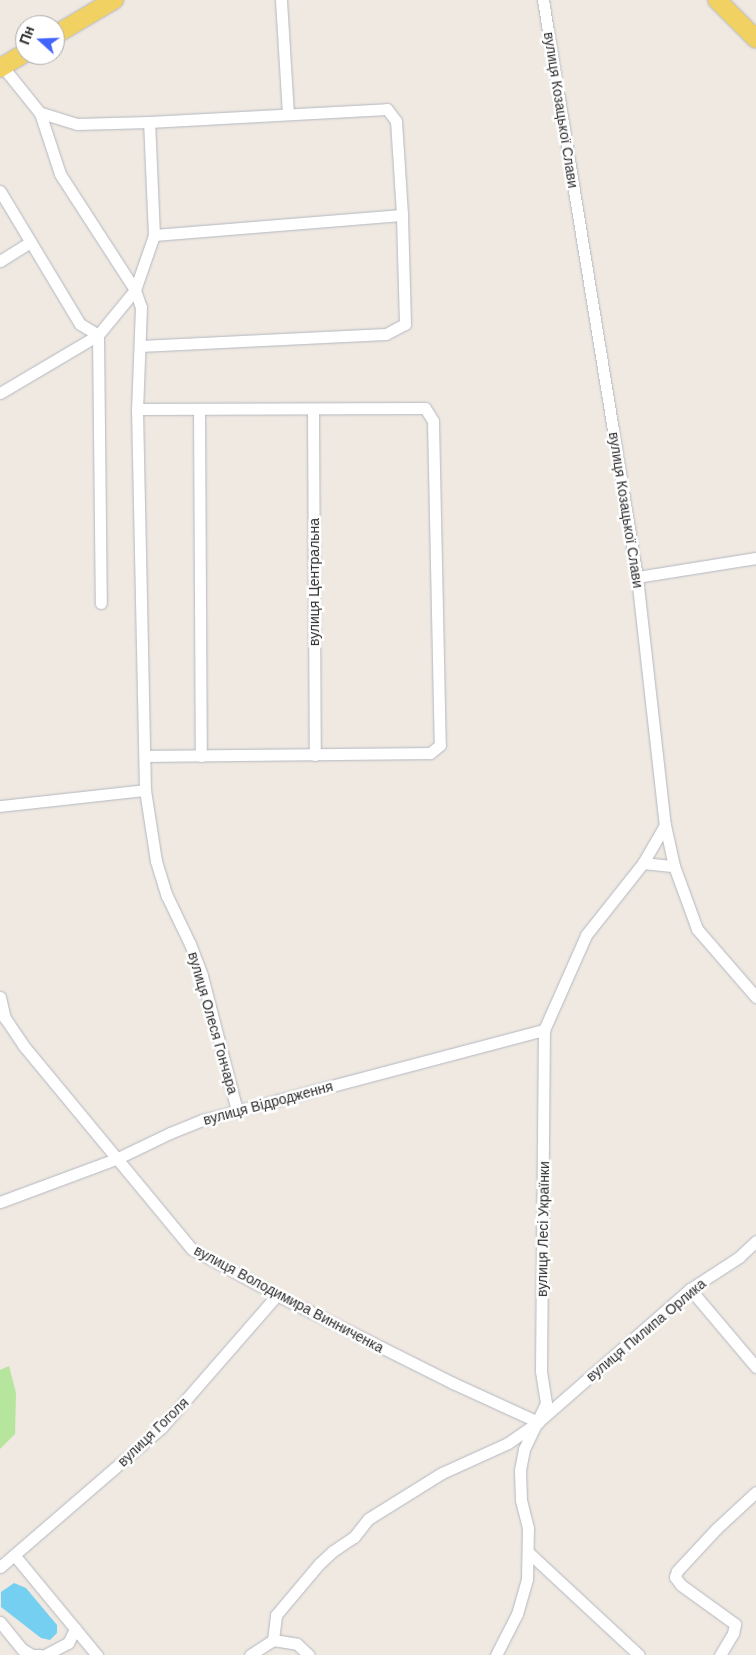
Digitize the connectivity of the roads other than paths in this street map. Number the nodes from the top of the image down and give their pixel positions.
1 (114, 0) edge
2 (281, 0) edge
3 (544, 0) edge
4 (717, 0) edge
5 (65, 29) edge
6 (756, 39) edge
7 (15, 59) edge
8 (1, 67) edge
9 (40, 113) junction
10 (288, 114) junction
11 (149, 122) junction
12 (0, 191) edge
13 (402, 215) junction
14 (154, 235) junction
15 (31, 242) junction
16 (0, 261) edge
17 (135, 290) junction
18 (98, 335) junction
19 (140, 346) junction
20 (0, 393) edge
21 (313, 408) junction
22 (137, 409) junction
23 (199, 409) junction
24 (756, 558) edge
25 (637, 577) junction
26 (101, 603) dead end
27 (315, 755) junction
28 (201, 756) junction
29 (145, 761) junction
30 (145, 790) junction
31 (0, 806) edge
32 (665, 825) junction
33 (643, 863) junction
34 (674, 866) junction
35 (0, 997) edge
36 (756, 997) edge
37 (544, 1030) junction
38 (237, 1110) junction
39 (118, 1158) junction
40 (0, 1202) edge
41 (756, 1241) edge
42 (690, 1290) junction
43 (277, 1295) junction
44 (756, 1368) edge
45 (538, 1422) junction
46 (756, 1492) edge
47 (528, 1552) junction
48 (15, 1556) junction
49 (0, 1567) edge
50 (0, 1622) edge
51 (75, 1628) junction
52 (273, 1640) junction
53 (40, 1655) edge
54 (45, 1655) edge
55 (96, 1655) edge
56 (250, 1655) edge
57 (309, 1655) edge
58 (496, 1655) edge
59 (639, 1655) edge
60 (720, 1655) edge

1 - 5 main road
2 - 10 street
3 - 25 street, вулиця Козацької Слави
4 - 6 main road
7 - 8 main road
8 - 9 street
9 - 11 street
9 - 17 street
10 - 11 street
10 - 13 street
11 - 14 street
12 - 15 street
13 - 14 street
13 - 19 street
14 - 17 street
15 - 16 street
15 - 18 street
17 - 18 street
17 - 19 street, вулиця Олеся Гончара
18 - 20 street
18 - 26 street
19 - 22 street, вулиця Олеся Гончара
21 - 23 street
21 - 27 street, вулиця Центральна
21 - 27 street
22 - 23 street
22 - 29 street, вулиця Олеся Гончара
23 - 28 street
24 - 25 street
25 - 32 street, вулиця Козацької Слави
27 - 28 street
28 - 29 street
29 - 30 street, вулиця Олеся Гончара
30 - 31 street
30 - 38 street, вулиця Олеся Гончара
32 - 33 street, вулиця Лесі Українки
32 - 34 street, вулиця Козацької Слави
33 - 34 street
33 - 37 street, вулиця Лесі Українки
34 - 36 street, вулиця Козацької Слави
35 - 39 street, вулиця Володимира Винниченка
37 - 38 street, вулиця Відродження
37 - 45 street, вулиця Лесі Українки
38 - 39 street, вулиця Відродження
39 - 40 street, вулиця Відродження
39 - 43 street, вулиця Володимира Винниченка
41 - 42 street, вулиця Пилипа Орлика
42 - 44 street
42 - 45 street, вулиця Пилипа Орлика
43 - 45 street, вулиця Володимира Винниченка
43 - 48 street, вулиця Гоголя
45 - 47 street, вулиця Лесі Українки
45 - 52 street
46 - 60 street
47 - 58 street, вулиця Лесі Українки
47 - 59 street
48 - 49 street, вулиця Гоголя
48 - 51 street
50 - 53 street
51 - 54 street
51 - 55 street
52 - 56 street
52 - 57 street

